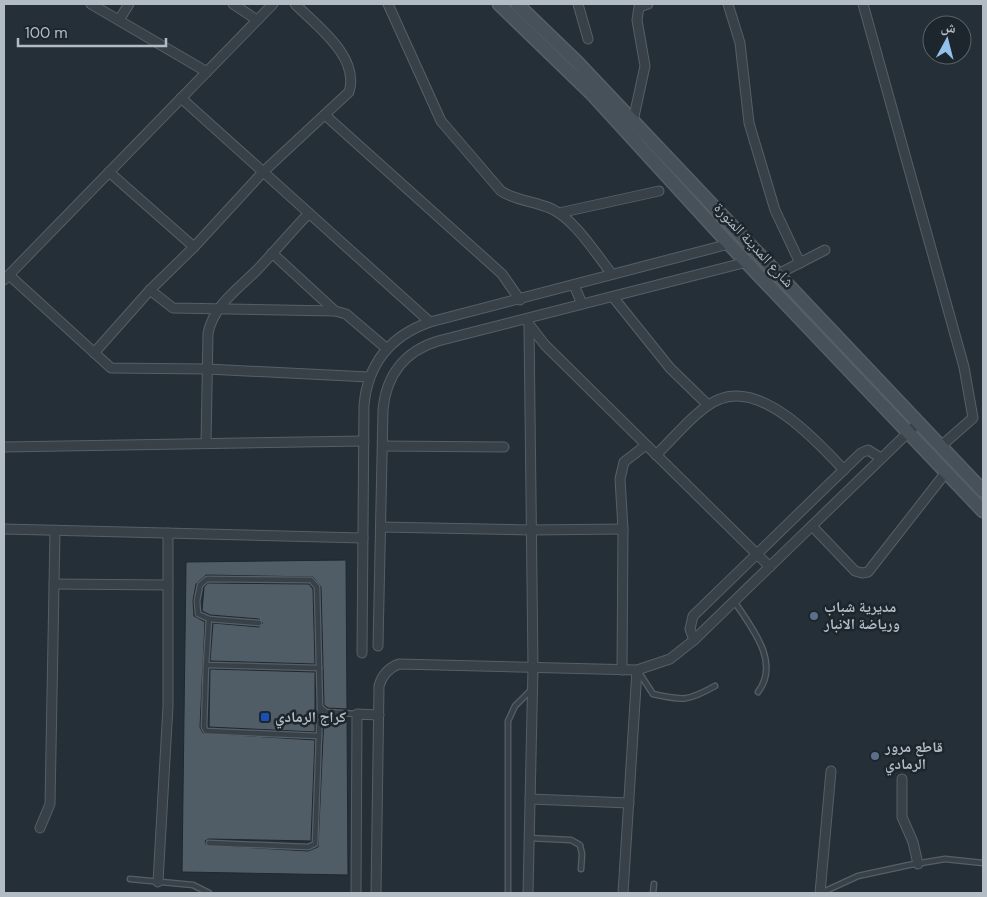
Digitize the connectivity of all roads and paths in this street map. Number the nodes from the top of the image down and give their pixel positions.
1 (91, 4) edge
2 (129, 4) edge
3 (233, 4) edge
4 (273, 4) edge
5 (295, 4) edge
6 (388, 4) edge
7 (500, 4) edge
8 (517, 4) edge
9 (578, 4) edge
10 (648, 4) edge
11 (728, 4) edge
12 (863, 4) edge
13 (639, 5) edge
14 (119, 20) junction
15 (257, 20) junction
16 (588, 39) dead end
17 (207, 72) junction
18 (181, 98) junction
19 (324, 115) junction
20 (633, 121) junction
21 (109, 172) junction
22 (263, 172) junction
23 (658, 191) dead end
24 (707, 199) junction
25 (696, 207) junction
26 (309, 212) junction
27 (559, 213) junction
28 (730, 244) junction
29 (194, 248) junction
30 (825, 250) dead end
31 (272, 253) junction
32 (747, 262) junction
33 (800, 263) junction
34 (612, 274) junction
35 (778, 274) junction
36 (6, 278) edge
37 (574, 285) junction
38 (150, 290) junction
39 (613, 297) junction
40 (520, 300) junction
41 (582, 304) junction
42 (218, 309) junction
43 (335, 311) junction
44 (430, 322) junction
45 (527, 322) junction
46 (386, 348) junction
47 (94, 353) junction
48 (207, 368) junction
49 (369, 377) junction
50 (708, 405) junction
51 (914, 427) junction
52 (364, 441) junction
53 (206, 443) junction
54 (646, 444) junction
55 (383, 446) junction
56 (941, 446) junction
57 (4, 447) edge
58 (504, 447) dead end
59 (656, 455) junction
60 (881, 458) junction
61 (844, 470) junction
62 (947, 471) junction
63 (983, 491) edge
64 (983, 511) edge
65 (812, 526) junction
66 (381, 528) junction
67 (4, 529) edge
68 (623, 529) junction
69 (530, 530) junction
70 (55, 531) junction
71 (168, 533) junction
72 (363, 538) junction
73 (757, 554) junction
74 (770, 567) junction
75 (54, 584) junction
76 (168, 585) junction
77 (734, 601) junction
78 (208, 619) junction
79 (259, 623) dead end
80 (694, 640) junction
81 (378, 646) dead end
82 (362, 653) dead end
83 (206, 665) junction
84 (533, 667) junction
85 (319, 668) junction
86 (622, 670) junction
87 (637, 670) junction
88 (715, 686) dead end
89 (533, 688) junction
90 (758, 692) dead end
91 (320, 707) junction
92 (357, 714) junction
93 (379, 715) junction
94 (319, 736) junction
95 (831, 771) dead end
96 (902, 779) dead end
97 (530, 799) junction
98 (629, 803) junction
99 (40, 828) dead end
100 (529, 838) junction
101 (209, 843) dead end
102 (983, 862) edge
103 (918, 864) junction
104 (581, 869) dead end
105 (130, 880) dead end
106 (158, 882) junction
107 (654, 884) dead end
108 (209, 893) edge
109 (356, 893) edge
110 (376, 893) edge
111 (508, 893) edge
112 (528, 893) edge
113 (623, 893) edge
114 (653, 893) edge
115 (821, 893) edge

1 - 14 street
2 - 14 street
3 - 15 street
4 - 15 street
5 - 19 street
6 - 27 street
7 - 25 main road, شارع المدينة المنورة
8 - 20 main road, شارع المدينة المنورة
9 - 16 street
10 - 13 street
11 - 33 street
12 - 56 street
13 - 20 street
14 - 17 street
15 - 17 street
17 - 18 street
18 - 21 street
18 - 22 street
19 - 22 street
19 - 40 street
20 - 24 main road, شارع المدينة المنورة
21 - 29 street
21 - 36 street
22 - 26 street
22 - 29 street
23 - 27 street
24 - 25 main road
24 - 35 main road, شارع المدينة المنورة
25 - 28 main road, شارع المدينة المنورة
26 - 31 street
26 - 44 street
27 - 34 street
28 - 32 main road, شارع المدينة المنورة
28 - 34 street
29 - 38 street
30 - 33 street
31 - 42 street
31 - 43 street
32 - 39 street
32 - 51 main road, شارع المدينة المنورة
33 - 35 street
34 - 37 street
35 - 51 main road, شارع المدينة المنورة
36 - 47 street
37 - 40 street
37 - 41 street
38 - 42 street
38 - 47 street
39 - 41 street
39 - 50 street
40 - 44 street
41 - 45 street
42 - 43 street
42 - 48 street
43 - 46 street
44 - 46 street
45 - 54 street
45 - 55 street
45 - 69 street
46 - 49 street
47 - 48 street
48 - 49 street
48 - 53 street
49 - 52 street
50 - 59 street
50 - 61 street
51 - 56 main road, شارع المدينة المنورة
51 - 60 street
51 - 62 main road, شارع المدينة المنورة
52 - 53 street
52 - 72 street
53 - 57 street
54 - 59 street
54 - 68 street
55 - 58 street
55 - 66 street
56 - 63 main road, شارع المدينة المنورة
59 - 73 street
60 - 61 street
60 - 65 street
61 - 73 street
62 - 64 main road, شارع المدينة المنورة
62 - 65 street
65 - 74 street
66 - 69 street
66 - 81 street
67 - 70 street
68 - 69 street
68 - 86 street
69 - 84 street
70 - 71 street
70 - 75 street
71 - 72 street
71 - 76 street
72 - 82 street
73 - 74 street
73 - 80 street
74 - 77 street
75 - 76 street
75 - 99 street
76 - 106 street
77 - 80 street
77 - 90 lane
78 - 79 lane
78 - 83 lane
78 - 85 lane
80 - 87 street
83 - 85 lane
83 - 94 lane
84 - 86 street
84 - 89 street
84 - 93 street
85 - 91 lane
86 - 87 street
87 - 88 lane
87 - 98 street
89 - 97 street
89 - 111 lane
91 - 92 lane
91 - 94 lane
92 - 93 street
92 - 109 street
93 - 110 street
94 - 101 lane
95 - 115 street
96 - 103 street
97 - 98 street
97 - 100 street
98 - 113 street
100 - 104 lane
100 - 112 street
102 - 103 lane
103 - 115 lane
105 - 106 lane
106 - 108 lane
107 - 114 lane

